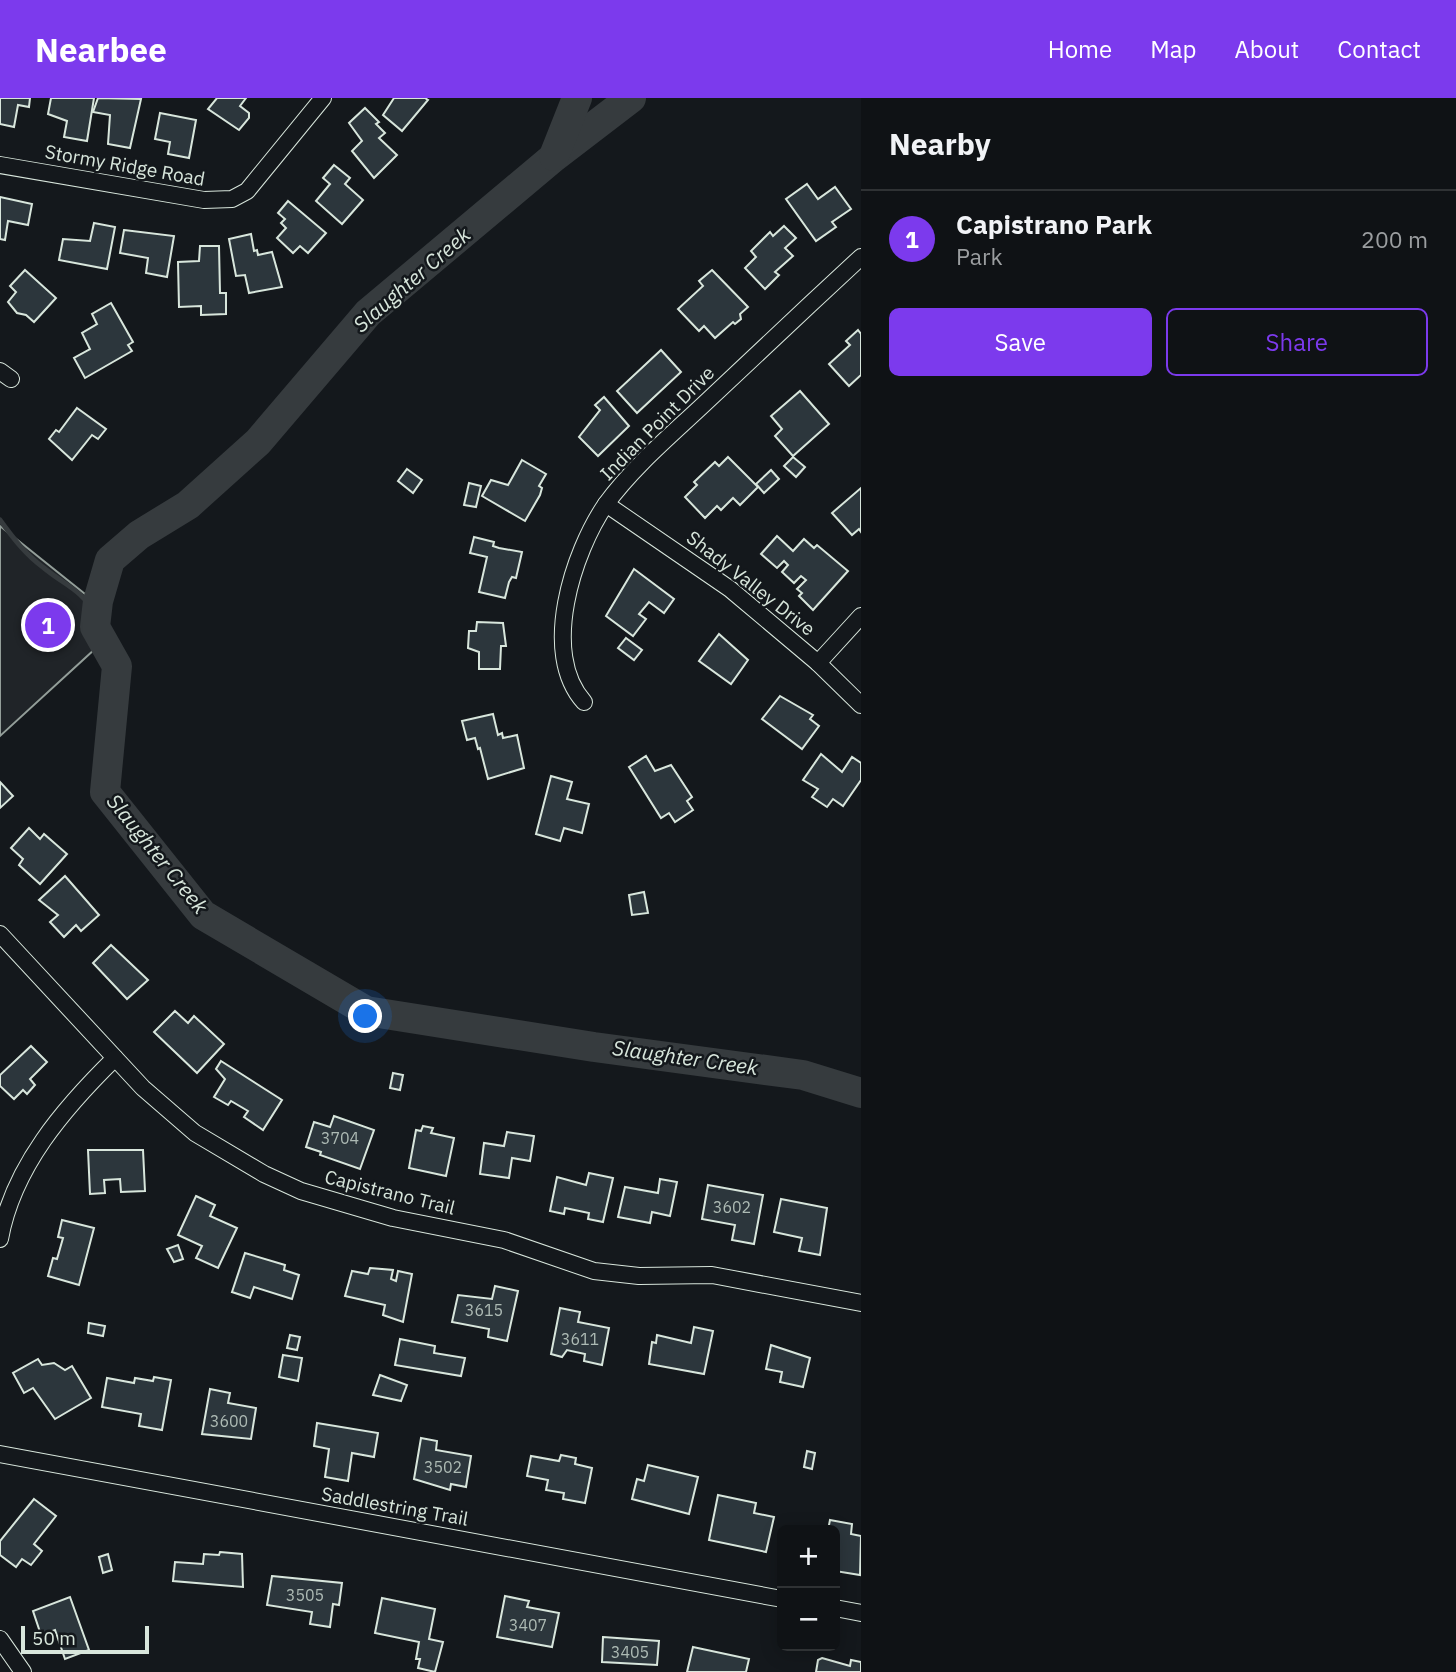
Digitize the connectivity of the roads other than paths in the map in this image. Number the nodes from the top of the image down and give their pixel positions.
1 (323, 98) edge
2 (0, 164) edge
3 (861, 257) edge
4 (606, 504) junction
5 (861, 616) edge
6 (818, 663) junction
7 (584, 702) dead end
8 (861, 705) edge
9 (0, 934) edge
10 (115, 1058) junction
11 (0, 1239) edge
12 (861, 1303) edge
13 (0, 1454) edge
14 (777, 1598) edge
15 (840, 1609) edge
16 (861, 1613) edge
17 (0, 1639) edge
18 (23, 1672) edge

1 - 2 street, Stormy Ridge Road
3 - 4 street, Indian Point Drive
4 - 6 street, Shady Valley Drive
4 - 7 street, Indian Point Drive
5 - 6 street
6 - 8 street, Shady Valley Drive
9 - 10 street, Capistrano Trail
10 - 11 street
10 - 12 street, Capistrano Trail
13 - 14 street, Saddlestring Trail
15 - 16 street
17 - 18 street

